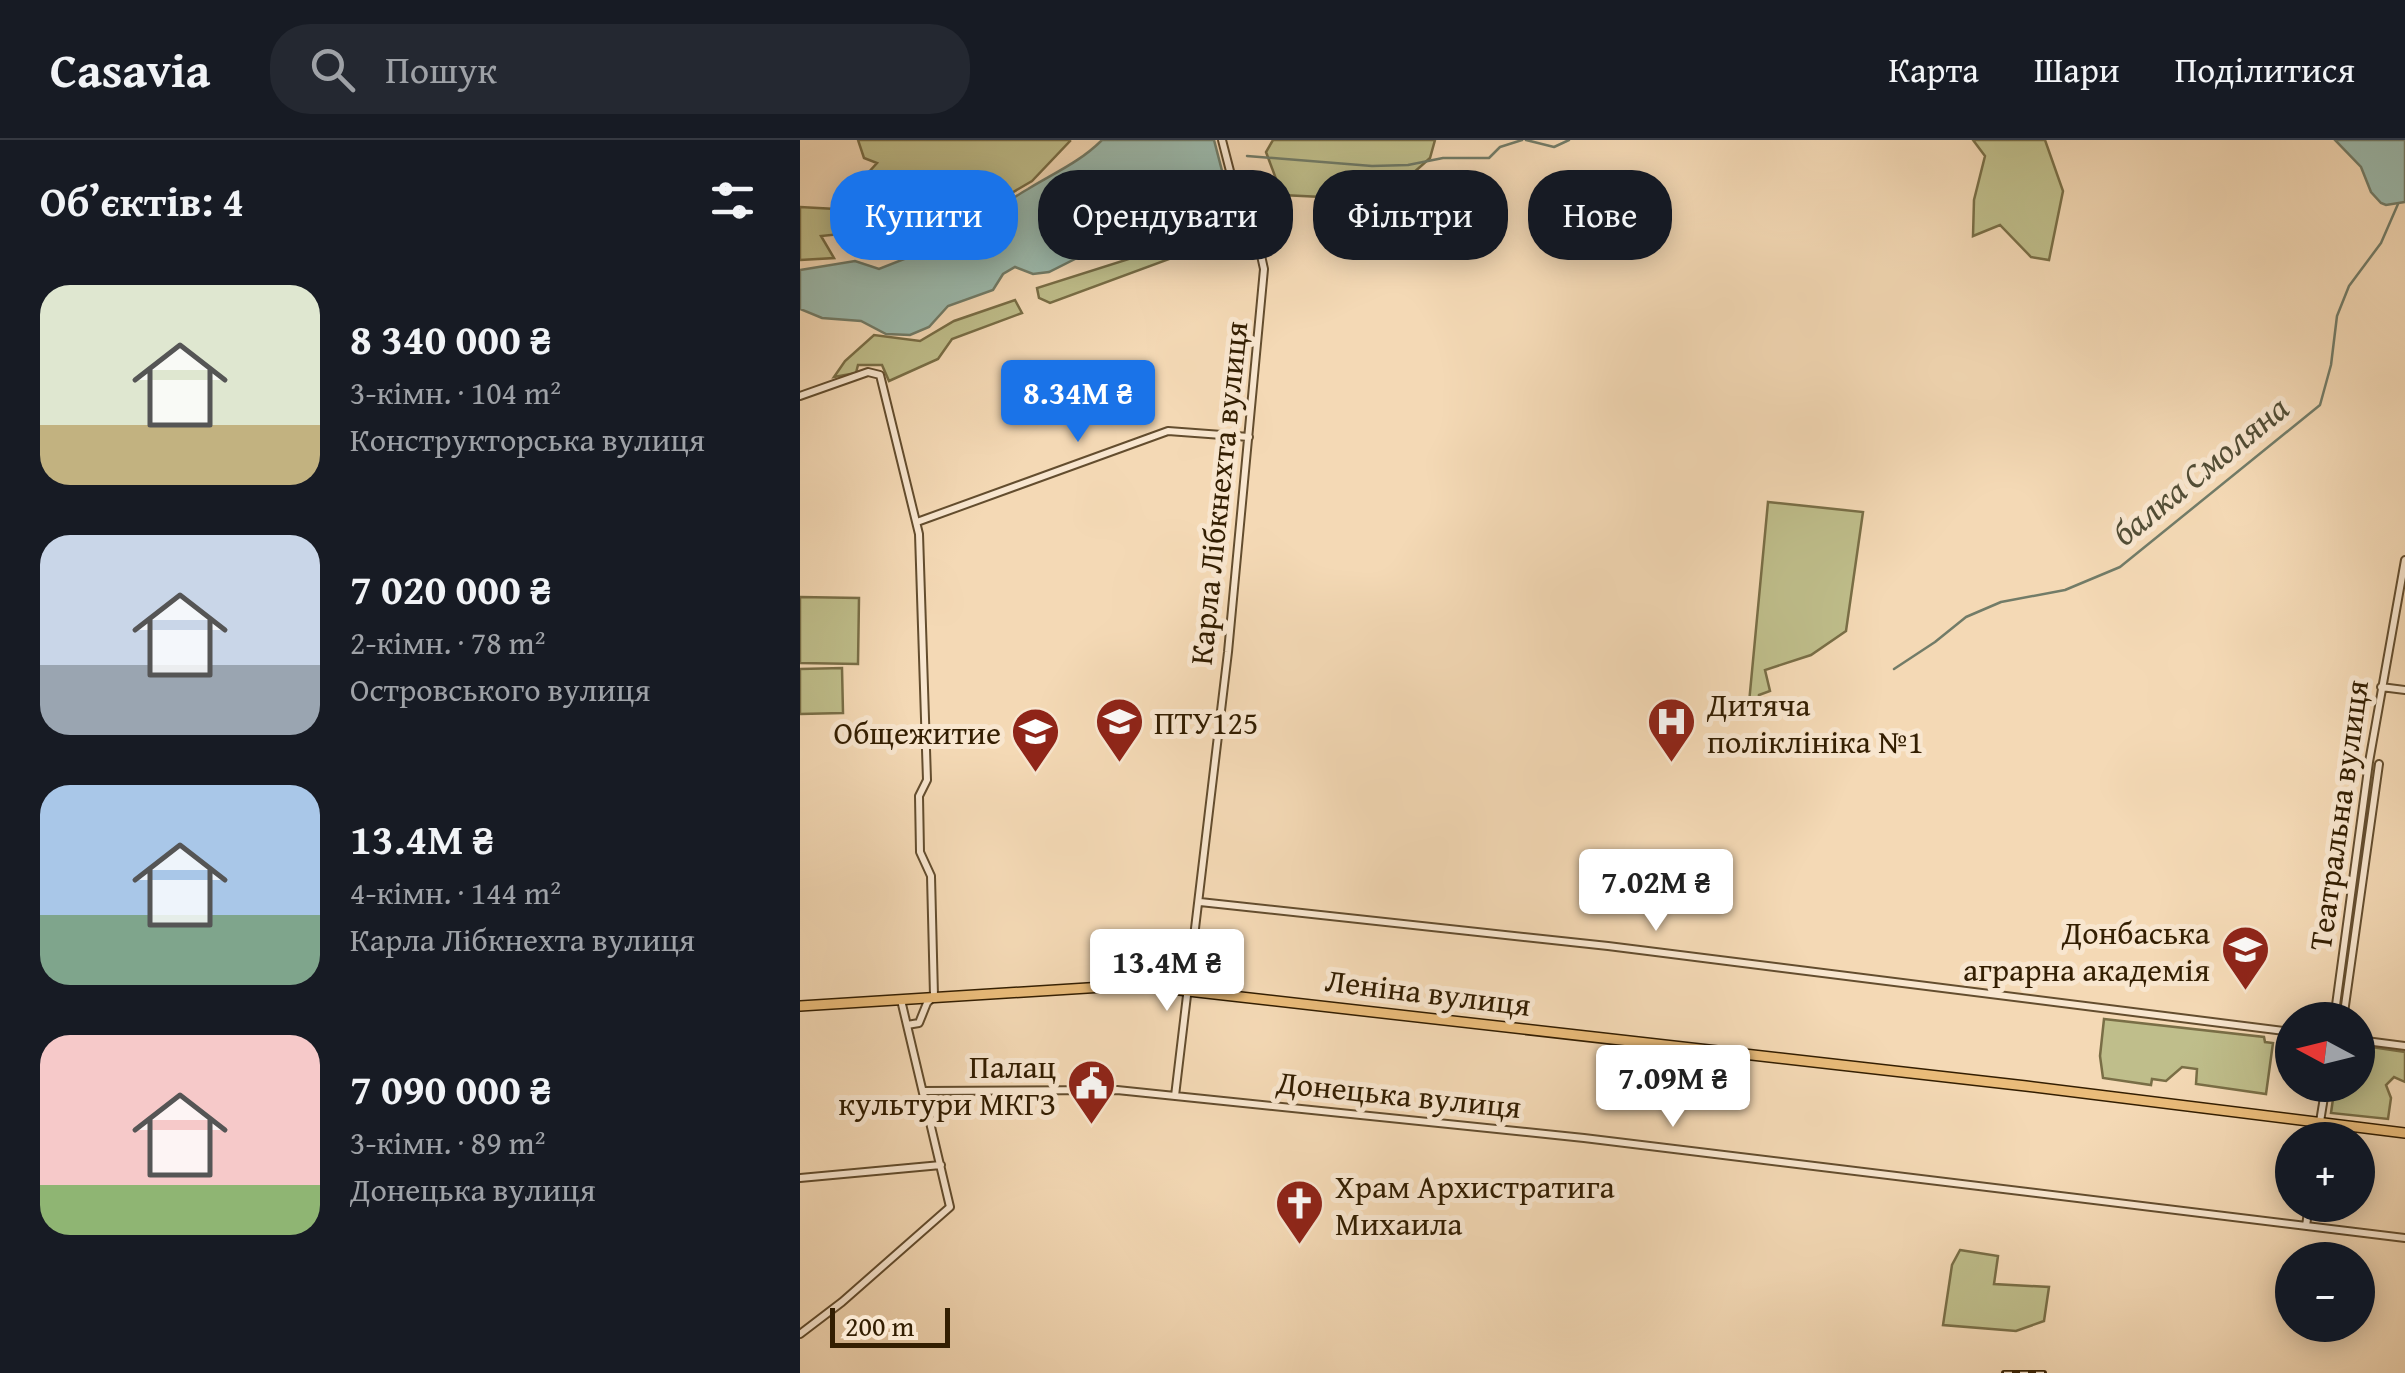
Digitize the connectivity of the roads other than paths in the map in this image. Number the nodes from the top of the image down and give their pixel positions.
1 (1222, 140) edge
2 (800, 396) edge
3 (1249, 437) junction
4 (916, 522) junction
5 (2405, 560) edge
6 (2381, 687) junction
7 (2405, 690) edge
8 (2379, 764) dead end
9 (1200, 902) junction
10 (1189, 990) junction
11 (934, 996) junction
12 (901, 1000) junction
13 (2336, 1002) edge
14 (2346, 1002) edge
15 (800, 1006) edge
16 (907, 1025) junction
17 (2275, 1030) edge
18 (2375, 1042) edge
19 (2405, 1046) edge
20 (923, 1091) junction
21 (1175, 1096) junction
22 (2323, 1102) edge
23 (2320, 1122) joint
24 (2375, 1128) edge
25 (2405, 1132) edge
26 (942, 1165) junction
27 (800, 1178) edge
28 (2307, 1222) edge
29 (2306, 1226) junction
30 (2405, 1238) edge
31 (800, 1334) edge

1 - 3 street, Карла Лібкнехта вулиця
2 - 4 street
3 - 4 street
3 - 9 street, Карла Лібкнехта вулиця
4 - 11 street
5 - 6 street, Театральна вулиця
6 - 7 street
6 - 13 street, Театральна вулиця
8 - 14 street, Театральна вулиця
9 - 10 street, Карла Лібкнехта вулиця
9 - 17 street
10 - 11 main road, Леніна вулиця
10 - 21 street, Карла Лібкнехта вулиця
10 - 23 main road, Леніна вулиця
11 - 12 main road, Леніна вулиця
11 - 16 street
12 - 15 main road, Леніна вулиця
12 - 16 street
16 - 20 street
18 - 19 street
20 - 21 street, Донецька вулиця
20 - 26 street
21 - 29 street, Донецька вулиця
22 - 23 street
24 - 25 main road, Леніна вулиця
26 - 27 street
26 - 31 street
28 - 29 street
29 - 30 street, Донецька вулиця

